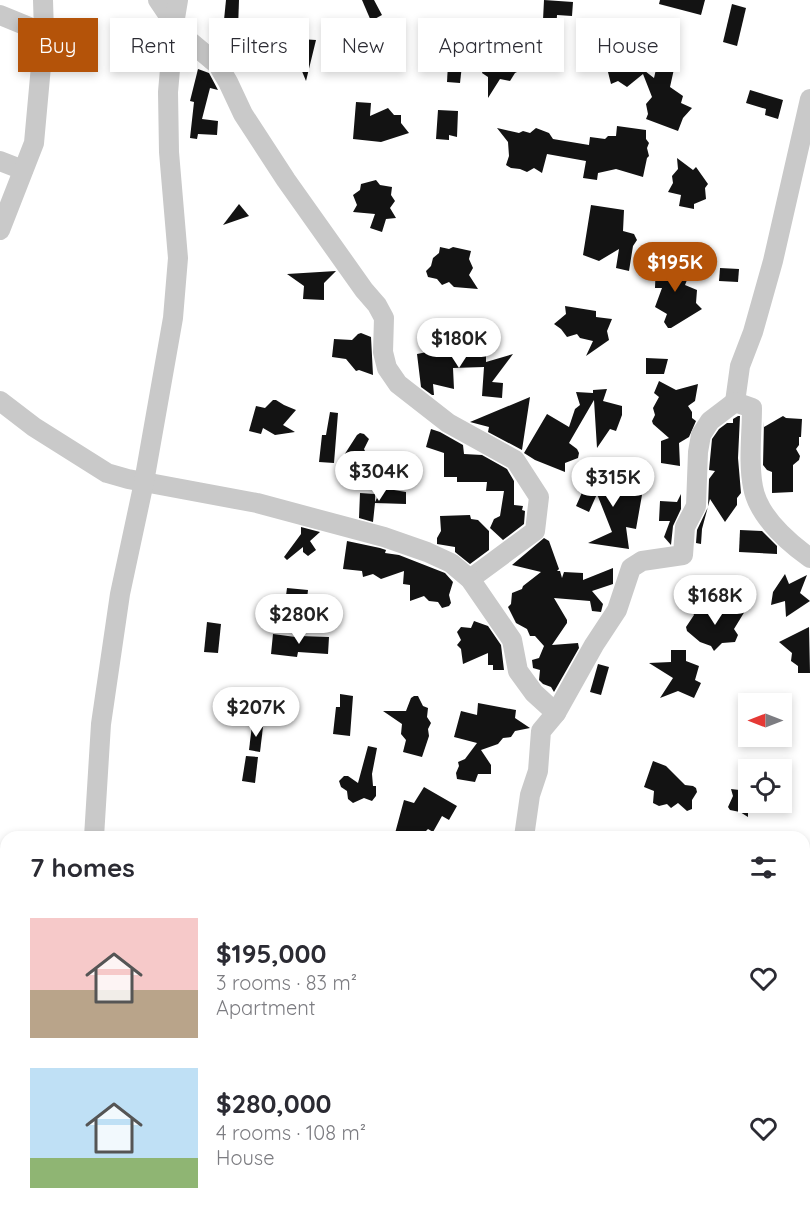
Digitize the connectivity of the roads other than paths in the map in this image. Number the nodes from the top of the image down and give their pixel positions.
1 (44, 0) edge
2 (158, 0) edge
3 (178, 0) edge
4 (0, 15) edge
5 (44, 18) edge
6 (170, 18) edge
7 (175, 18) edge
8 (18, 22) edge
9 (197, 47) edge
10 (40, 72) edge
11 (170, 72) edge
12 (810, 99) edge
13 (0, 161) edge
14 (23, 170) junction
15 (0, 230) edge
16 (0, 401) edge
17 (735, 402) junction
18 (144, 482) junction
19 (810, 558) edge
20 (470, 579) junction
21 (556, 713) junction
22 (94, 831) edge
23 (525, 831) edge

1 - 5 street
2 - 6 street
3 - 7 street
4 - 8 street
9 - 20 street
10 - 14 street
11 - 18 street
12 - 17 street
13 - 14 street
14 - 15 street
16 - 18 street
17 - 19 street
17 - 21 street
18 - 20 street
18 - 22 street
20 - 21 street
21 - 23 street

